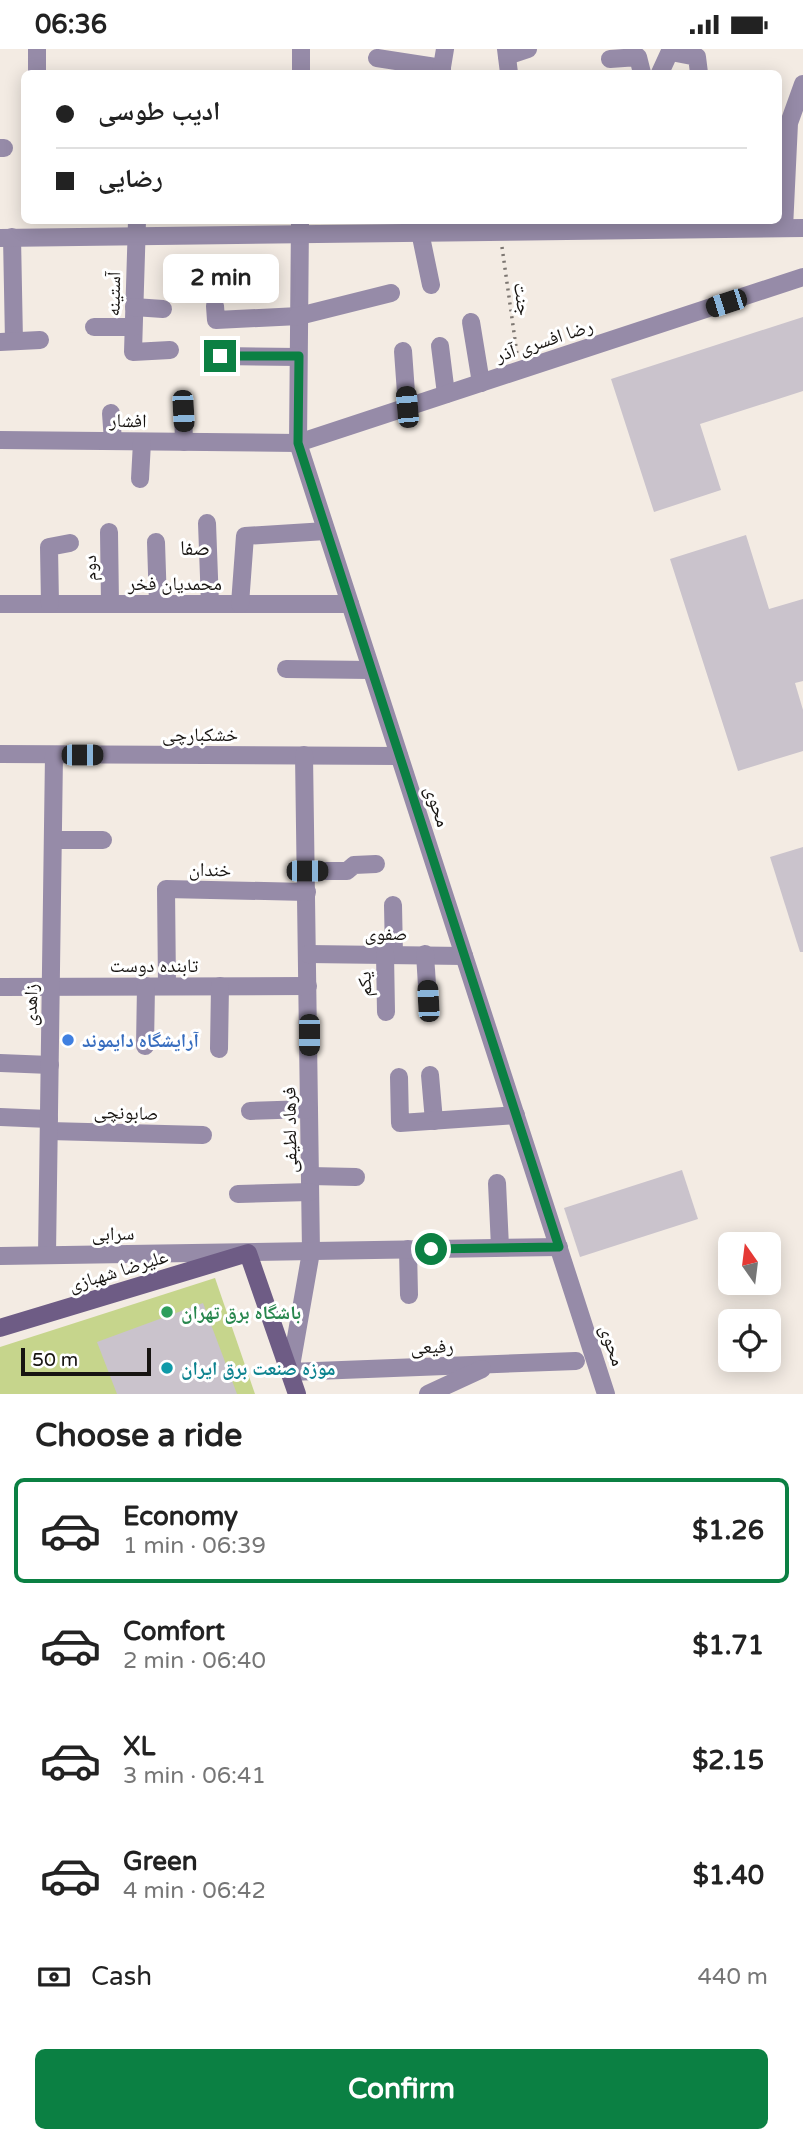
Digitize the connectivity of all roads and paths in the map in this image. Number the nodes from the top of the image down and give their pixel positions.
1 (37, 49) edge
2 (301, 49) edge
3 (445, 49) edge
4 (528, 49) edge
5 (671, 50) edge
6 (377, 58) dead end
7 (508, 59) edge
8 (610, 59) dead end
9 (37, 70) edge
10 (301, 70) edge
11 (437, 70) edge
12 (442, 70) edge
13 (641, 70) edge
14 (661, 70) edge
15 (699, 70) edge
16 (803, 84) edge
17 (592, 225) edge
18 (622, 225) edge
19 (671, 225) edge
20 (715, 225) edge
21 (421, 226) edge
22 (531, 226) edge
23 (299, 227) edge
24 (803, 227) edge
25 (136, 228) edge
26 (784, 228) junction
27 (41, 229) edge
28 (500, 231) junction
29 (6, 238) edge
30 (803, 277) edge
31 (431, 285) dead end
32 (391, 293) dead end
33 (134, 307) junction
34 (163, 309) dead end
35 (299, 316) junction
36 (471, 322) dead end
37 (94, 327) dead end
38 (133, 327) junction
39 (40, 340) dead end
40 (7, 341) edge
41 (440, 346) dead end
42 (170, 350) dead end
43 (403, 351) dead end
44 (299, 356) junction
45 (519, 370) junction
46 (481, 383) junction
47 (446, 394) junction
48 (407, 407) junction
49 (183, 411) dead end
50 (111, 413) dead end
51 (0, 440) edge
52 (113, 441) junction
53 (142, 442) junction
54 (184, 442) junction
55 (298, 443) junction
56 (140, 479) dead end
57 (207, 523) dead end
58 (326, 531) junction
59 (109, 532) dead end
60 (156, 542) dead end
61 (70, 543) dead end
62 (0, 604) edge
63 (50, 604) junction
64 (110, 604) junction
65 (158, 604) junction
66 (210, 604) junction
67 (240, 604) junction
68 (350, 604) junction
69 (286, 669) dead end
70 (372, 670) junction
71 (0, 754) edge
72 (54, 755) junction
73 (304, 755) junction
74 (399, 756) junction
75 (53, 840) junction
76 (103, 840) dead end
77 (376, 864) dead end
78 (307, 871) junction
79 (307, 892) junction
80 (393, 905) dead end
81 (308, 954) junction
82 (389, 954) junction
83 (425, 954) junction
84 (464, 956) junction
85 (51, 986) junction
86 (146, 986) junction
87 (167, 986) junction
88 (220, 986) junction
89 (308, 986) junction
90 (0, 987) edge
91 (428, 1001) dead end
92 (386, 1012) dead end
93 (145, 1046) dead end
94 (219, 1049) dead end
95 (0, 1063) edge
96 (50, 1065) junction
97 (430, 1075) dead end
98 (399, 1077) dead end
99 (309, 1109) junction
100 (250, 1111) dead end
101 (516, 1115) junction
102 (0, 1117) edge
103 (434, 1122) junction
104 (49, 1125) junction
105 (203, 1135) dead end
106 (356, 1177) dead end
107 (497, 1183) dead end
108 (310, 1184) junction
109 (238, 1193) dead end
110 (500, 1247) junction
111 (559, 1247) junction
112 (408, 1249) junction
113 (311, 1252) junction
114 (248, 1253) junction
115 (47, 1255) junction
116 (0, 1256) edge
117 (409, 1295) dead end
118 (0, 1328) edge
119 (576, 1361) dead end
120 (492, 1364) junction
121 (290, 1372) junction
122 (297, 1394) edge
123 (428, 1394) edge
124 (607, 1394) edge

1 - 9 street
2 - 10 street
3 - 12 street
4 - 7 street
5 - 14 street
5 - 15 street
6 - 11 street
8 - 13 street
16 - 26 street
17 - 18 street
17 - 22 street
18 - 19 street
19 - 20 street
20 - 26 street
21 - 23 street
21 - 28 street
21 - 31 street
22 - 28 street
23 - 25 street
23 - 35 street, محوی
24 - 26 street
25 - 27 street
25 - 33 street, آستینه
27 - 29 street
28 - 45 path, جنت
29 - 40 street
30 - 45 street, رضا افسری آذر
32 - 35 street
33 - 34 street
33 - 38 street, آستینه
35 - 44 street, محوی
35 - 44 street
36 - 46 street
37 - 38 street
38 - 42 street, آستینه
39 - 40 street
41 - 47 street
43 - 48 street
44 - 55 street, محوی
45 - 46 street, رضا افسری آذر
46 - 47 street, رضا افسری آذر
47 - 48 street, رضا افسری آذر
48 - 55 street, رضا افسری آذر
49 - 54 street
50 - 52 street
51 - 52 street, افشار
52 - 53 street, افشار
53 - 54 street, افشار
53 - 56 street
54 - 55 street, افشار
55 - 58 street, محوی
57 - 66 street
58 - 67 street
58 - 68 street, محوی
59 - 64 street, دوم
60 - 65 street
61 - 63 street
62 - 63 street, محمدیان فخر
63 - 64 street, محمدیان فخر
64 - 65 street, محمدیان فخر
65 - 66 street, محمدیان فخر
66 - 67 street, محمدیان فخر
67 - 68 street, محمدیان فخر
68 - 70 street, محوی
69 - 70 street
70 - 74 street, محوی
71 - 72 street, خشکبارچی
72 - 73 street, خشکبارچی
72 - 75 street, زاهدی
73 - 74 street, خشکبارچی
73 - 78 street, فرهاد لطیفی
74 - 84 street, محوی
75 - 76 street
75 - 85 street, زاهدی
77 - 78 street
78 - 79 street, فرهاد لطیفی
79 - 81 street, فرهاد لطیفی
79 - 87 street, خندان
80 - 82 street, یکم
81 - 82 street, صفوی
81 - 89 street, فرهاد لطیفی
82 - 83 street, صفوی
82 - 92 street, یکم
83 - 84 street, صفوی
83 - 91 street
84 - 101 street, محوی
85 - 86 street, تابنده دوست
85 - 90 street, تابنده دوست
85 - 96 street, زاهدی
86 - 87 street, تابنده دوست
86 - 93 street
87 - 88 street, تابنده دوست
88 - 89 street, تابنده دوست
88 - 94 street
89 - 99 street, فرهاد لطیفی
95 - 96 street
96 - 104 street, زاهدی
97 - 103 street
98 - 103 street
99 - 100 street
99 - 108 street, فرهاد لطیفی
101 - 103 street
101 - 111 street, محوی
102 - 104 street, صابونچی
104 - 105 street, صابونچی
104 - 115 street, زاهدی
106 - 108 street
107 - 110 street
108 - 109 street
108 - 113 street, فرهاد لطیفی
110 - 111 street, سرابی
110 - 112 street, سرابی
111 - 124 street, محوی
112 - 113 street, سرابی
112 - 117 street
113 - 114 street, سرابی
113 - 121 street, فرهاد لطیفی
114 - 115 street, سرابی
114 - 118 main road, علیرضا شهبازی
114 - 121 main road
115 - 116 street, سرابی
119 - 120 street, رفیعی
120 - 121 street, رفیعی
120 - 123 street
121 - 122 main road

